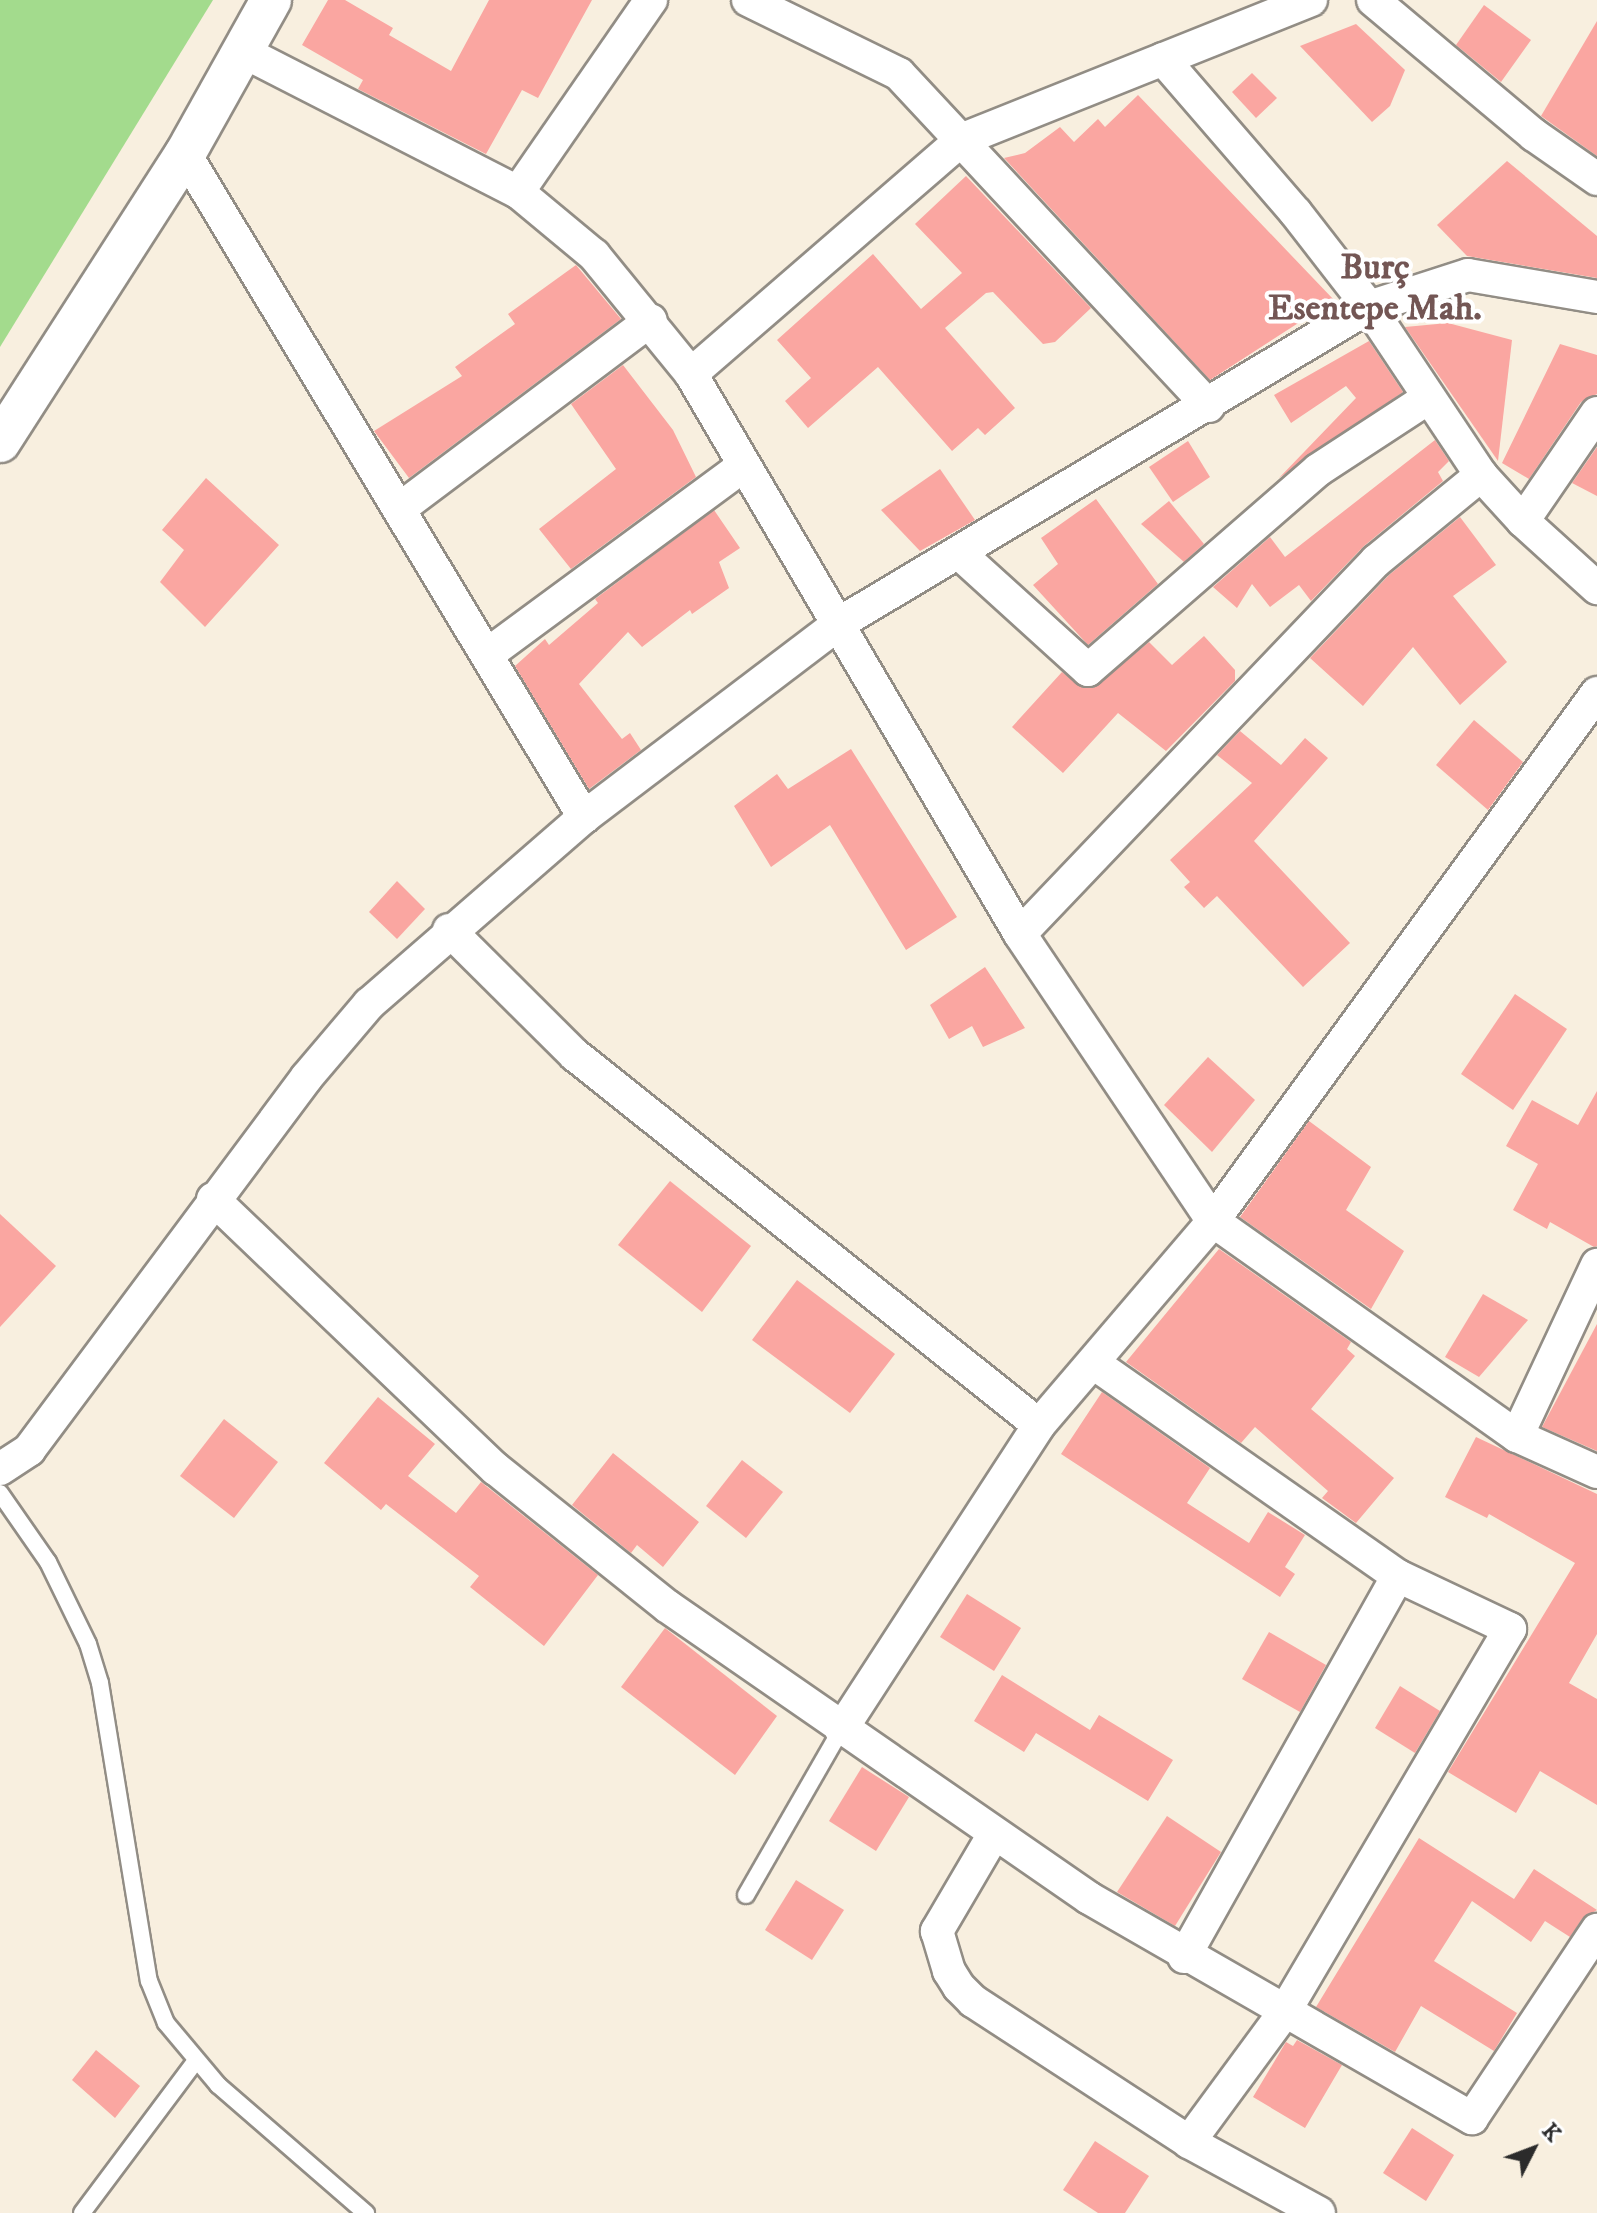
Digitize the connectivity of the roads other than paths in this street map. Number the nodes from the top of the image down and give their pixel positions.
1 (271, 0) edge
2 (651, 0) edge
3 (748, 0) edge
4 (1311, 0) edge
5 (1373, 0) edge
6 (242, 51) junction
7 (1163, 59) junction
8 (961, 140) junction
9 (185, 154) junction
10 (1597, 179) edge
11 (518, 192) junction
12 (1597, 297) edge
13 (1369, 307) junction
14 (651, 320) junction
15 (691, 374) junction
16 (1428, 398) junction
17 (1209, 406) junction
18 (1597, 413) edge
19 (0, 442) edge
20 (744, 465) junction
21 (1481, 475) junction
22 (402, 507) junction
23 (1523, 521) junction
24 (959, 553) junction
25 (1597, 588) edge
26 (838, 624) junction
27 (488, 654) junction
28 (1597, 693) edge
29 (584, 817) junction
30 (449, 930) junction
31 (1020, 934) junction
32 (213, 1199) junction
33 (1213, 1221) junction
34 (1597, 1265) edge
35 (1095, 1364) junction
36 (1039, 1425) junction
37 (1517, 1436) junction
38 (0, 1469) edge
39 (1597, 1472) edge
40 (0, 1493) edge
41 (1398, 1576) junction
42 (841, 1730) junction
43 (994, 1834) junction
44 (746, 1895) dead end
45 (1597, 1930) edge
46 (1184, 1957) junction
47 (1283, 2014) junction
48 (195, 2062) junction
49 (1189, 2142) junction
50 (82, 2213) edge
51 (366, 2213) edge
52 (1319, 2213) edge

1 - 6 street
2 - 11 street
3 - 8 street
4 - 7 street
5 - 10 street
6 - 9 street
6 - 11 street
7 - 8 street
7 - 13 street
8 - 15 street
8 - 17 street
9 - 19 street
9 - 22 street
11 - 14 street
12 - 13 street
13 - 16 street
13 - 17 street
14 - 15 street
14 - 22 street
15 - 20 street
16 - 21 street
16 - 24 street
17 - 24 street
18 - 23 street
20 - 26 street
20 - 27 street
21 - 23 street
21 - 31 street
22 - 27 street
23 - 25 street
24 - 26 street
26 - 29 street
26 - 31 street
27 - 29 street
28 - 33 street
29 - 30 street
30 - 32 street
30 - 36 street
31 - 33 street
32 - 38 street
32 - 42 street
33 - 35 street
33 - 37 street
34 - 37 street
35 - 36 street
35 - 41 street
36 - 42 street
37 - 39 street
40 - 48 lane
41 - 46 street
41 - 47 street
42 - 43 street
42 - 44 lane
43 - 46 street
43 - 49 street
45 - 47 street
46 - 47 street
47 - 49 street
48 - 50 lane
48 - 51 lane
49 - 52 street

